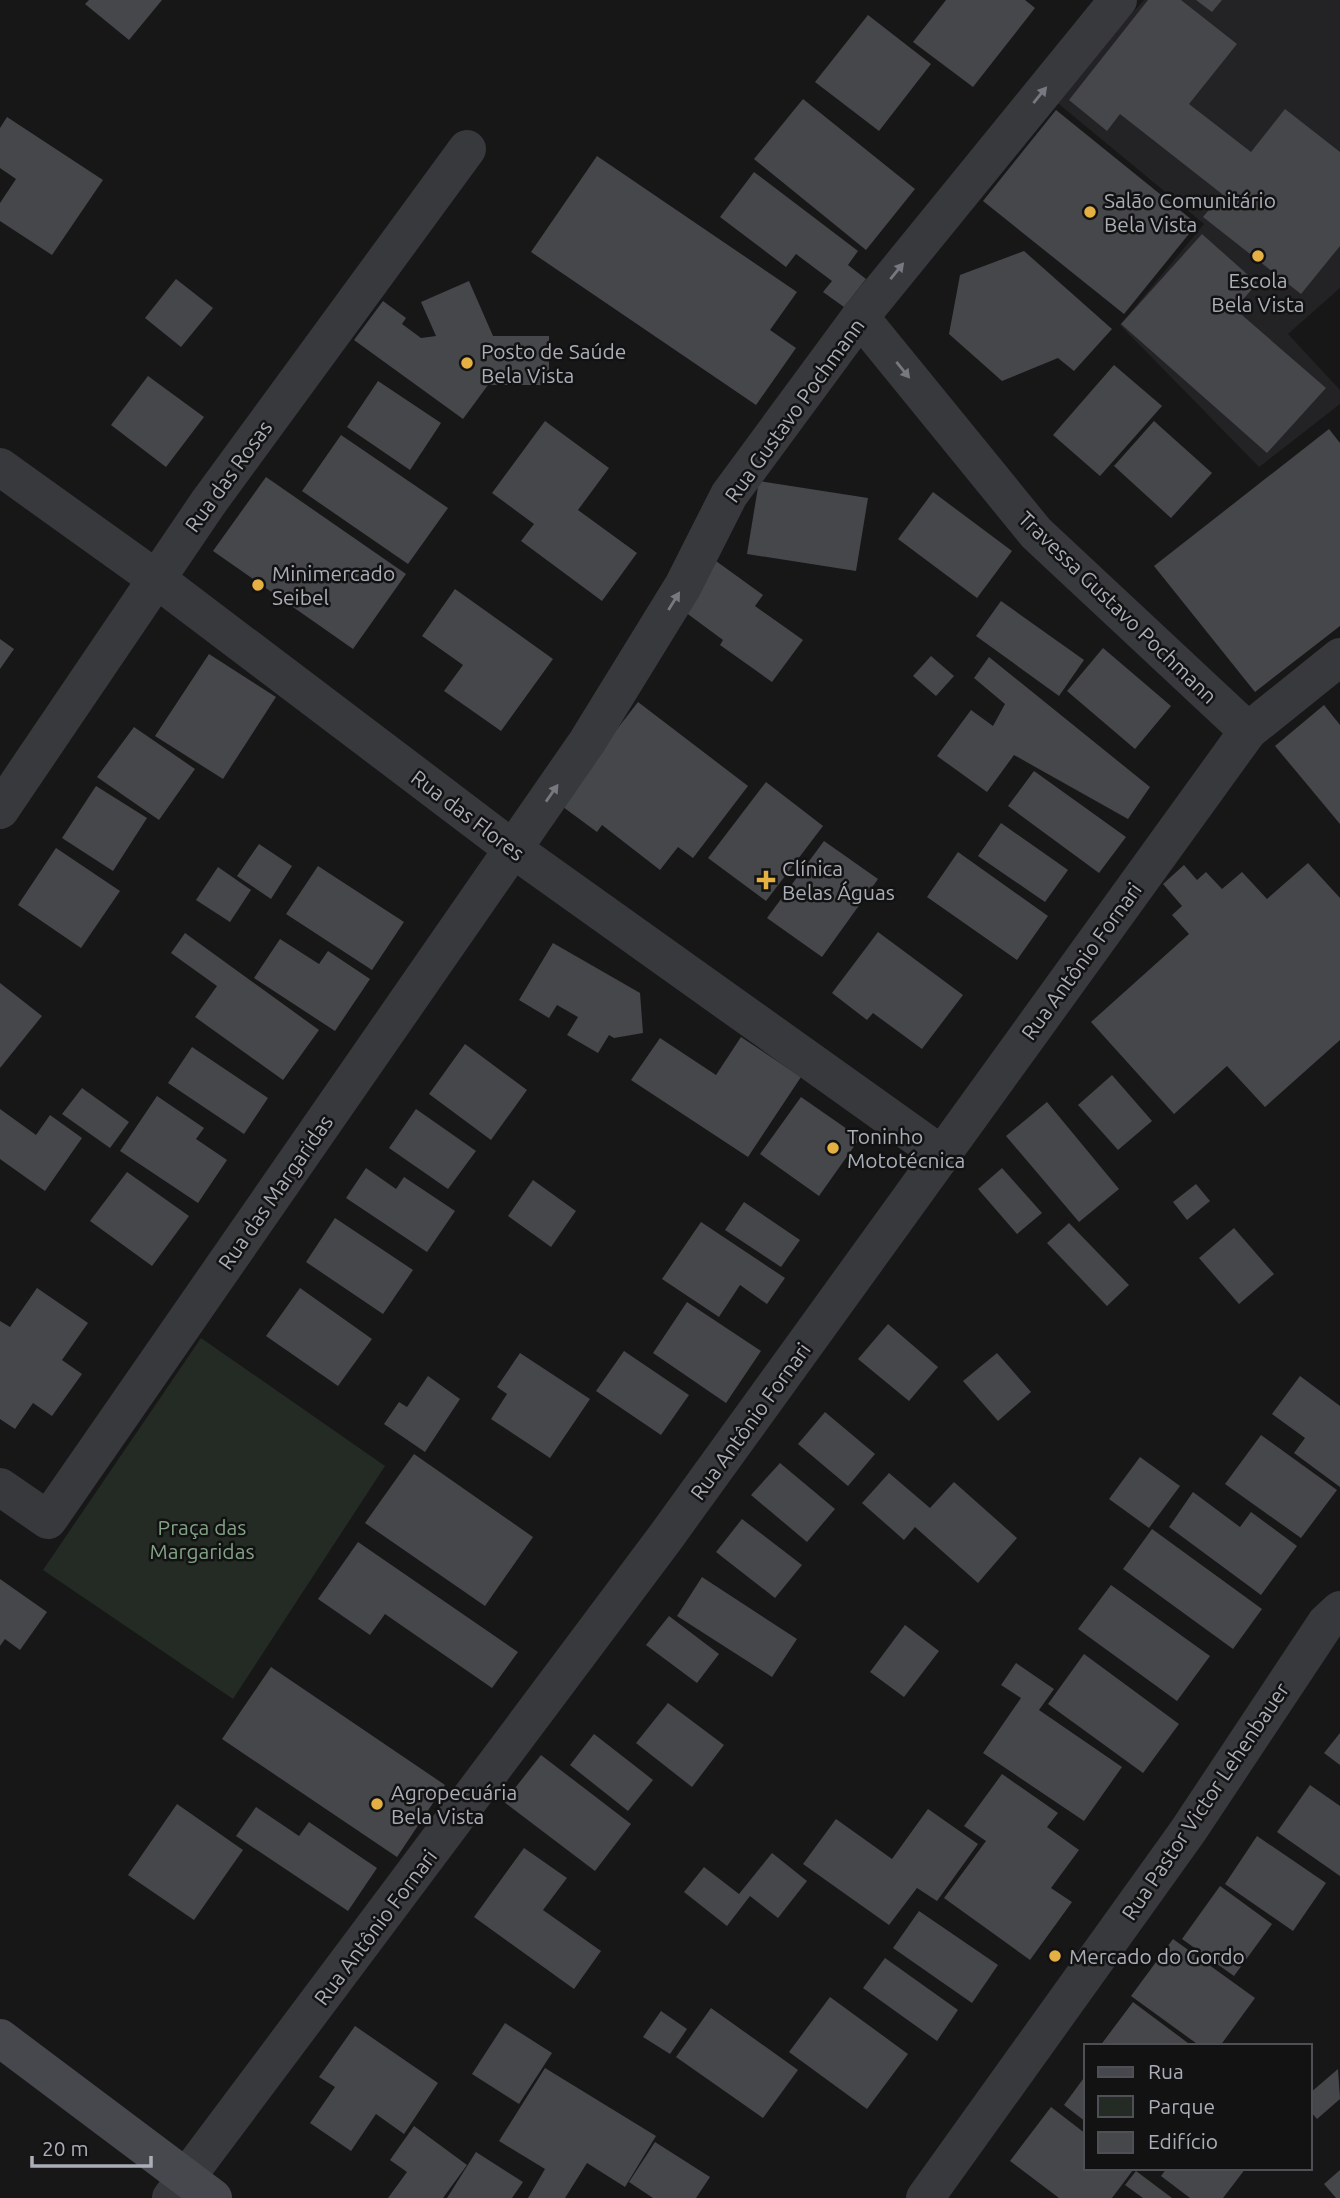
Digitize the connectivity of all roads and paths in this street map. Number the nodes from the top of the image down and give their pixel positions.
1 (1118, 0) edge
2 (467, 149) dead end
3 (860, 317) junction
4 (0, 467) edge
5 (155, 578) junction
6 (1340, 657) edge
7 (1248, 731) junction
8 (0, 810) edge
9 (513, 849) junction
10 (942, 1155) junction
11 (0, 1487) edge
12 (1340, 1610) edge
13 (0, 2038) edge
14 (190, 2192) edge
15 (925, 2198) edge

3 -> 1 street, Rua Gustavo Pochmann
2 - 5 street, Rua das Rosas
3 -> 7 street, Travessa Gustavo Pochmann
9 -> 3 street, Rua Gustavo Pochmann
4 - 5 street, Rua das Flores
5 - 8 street, Rua das Rosas
5 - 9 street, Rua das Flores
6 - 7 street, Rua Antônio Fornari
7 - 10 street, Rua Antônio Fornari
9 - 10 street, Rua das Flores
9 - 11 street, Rua das Margaridas
10 - 14 street, Rua Antônio Fornari
12 - 15 street, Rua Pastor Victor Lehenbauer
13 - 14 main road

